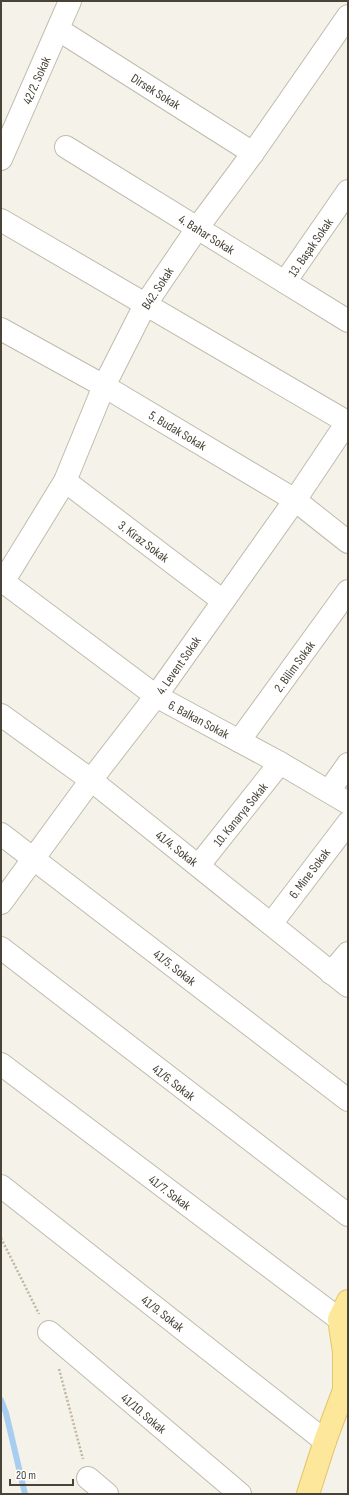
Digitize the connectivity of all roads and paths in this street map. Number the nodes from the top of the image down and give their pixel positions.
1 (70, 1) edge
2 (348, 16) edge
3 (58, 30) junction
4 (66, 147) dead end
5 (253, 153) junction
6 (1, 159) edge
7 (348, 191) edge
8 (1, 220) edge
9 (198, 227) junction
10 (285, 282) junction
11 (145, 305) junction
12 (348, 321) edge
13 (1, 329) edge
14 (104, 386) junction
15 (348, 422) edge
16 (65, 481) junction
17 (295, 500) junction
18 (348, 542) edge
19 (2, 581) edge
20 (348, 591) edge
21 (222, 601) junction
22 (156, 696) junction
23 (1, 715) edge
24 (239, 741) junction
25 (280, 763) junction
26 (348, 764) edge
27 (91, 780) junction
28 (329, 791) junction
29 (348, 802) edge
30 (348, 822) edge
31 (1, 834) edge
32 (33, 858) junction
33 (199, 865) junction
34 (1, 904) edge
35 (271, 924) junction
36 (1, 948) edge
37 (348, 953) edge
38 (340, 980) edge
39 (1, 1064) edge
40 (348, 1100) edge
41 (1, 1186) edge
42 (348, 1215) edge
43 (344, 1310) edge
44 (48, 1332) dead end
45 (346, 1352) edge
46 (325, 1441) junction
47 (88, 1478) dead end
48 (107, 1494) edge
49 (240, 1494) edge
50 (308, 1494) edge

1 - 3 street, 42/2. Sokak
2 - 5 street, B42. Sokak
3 - 5 street, Dirsek Sokak
3 - 6 street, 42/2. Sokak
4 - 9 street, 4. Bahar Sokak
5 - 9 street, B42. Sokak
7 - 10 street, 13. Başak Sokak
8 - 11 street
9 - 10 street, 4. Bahar Sokak
9 - 11 street, B42. Sokak
10 - 12 street, 4. Bahar Sokak
11 - 14 street, B42. Sokak
11 - 15 street
13 - 14 street, 5. Budak Sokak
14 - 16 street, B42. Sokak
14 - 17 street, 5. Budak Sokak
15 - 17 street, 4. Levent Sokak
16 - 19 street, B42. Sokak
16 - 21 street, 3. Kiraz Sokak
17 - 18 street, 5. Budak Sokak
17 - 21 street, 4. Levent Sokak
19 - 22 street, 6. Balkan Sokak
20 - 24 street, 2. Bilim Sokak
21 - 22 street, 4. Levent Sokak
22 - 24 street, 6. Balkan Sokak
22 - 27 street, 4. Levent Sokak
23 - 27 street, 41/4. Sokak
24 - 25 street, 6. Balkan Sokak
25 - 28 street, 6. Balkan Sokak
25 - 33 street, 10. Kanarya Sokak
26 - 28 street
27 - 32 street, 4. Levent Sokak
27 - 33 street, 41/4. Sokak
28 - 29 street, 6. Balkan Sokak
30 - 35 street, 6. Mine Sokak
31 - 32 street, 41/5. Sokak
32 - 34 street, 4. Levent Sokak
32 - 40 street, 41/5. Sokak
33 - 35 street, 41/4. Sokak
35 - 38 street, 41/4. Sokak
36 - 42 street, 41/6. Sokak
37 - 38 street
39 - 43 street, 41/7. Sokak
41 - 46 street, 41/9. Sokak
43 - 45 main road
44 - 49 street, 41/10. Sokak
45 - 46 main road
46 - 50 main road
47 - 48 street

